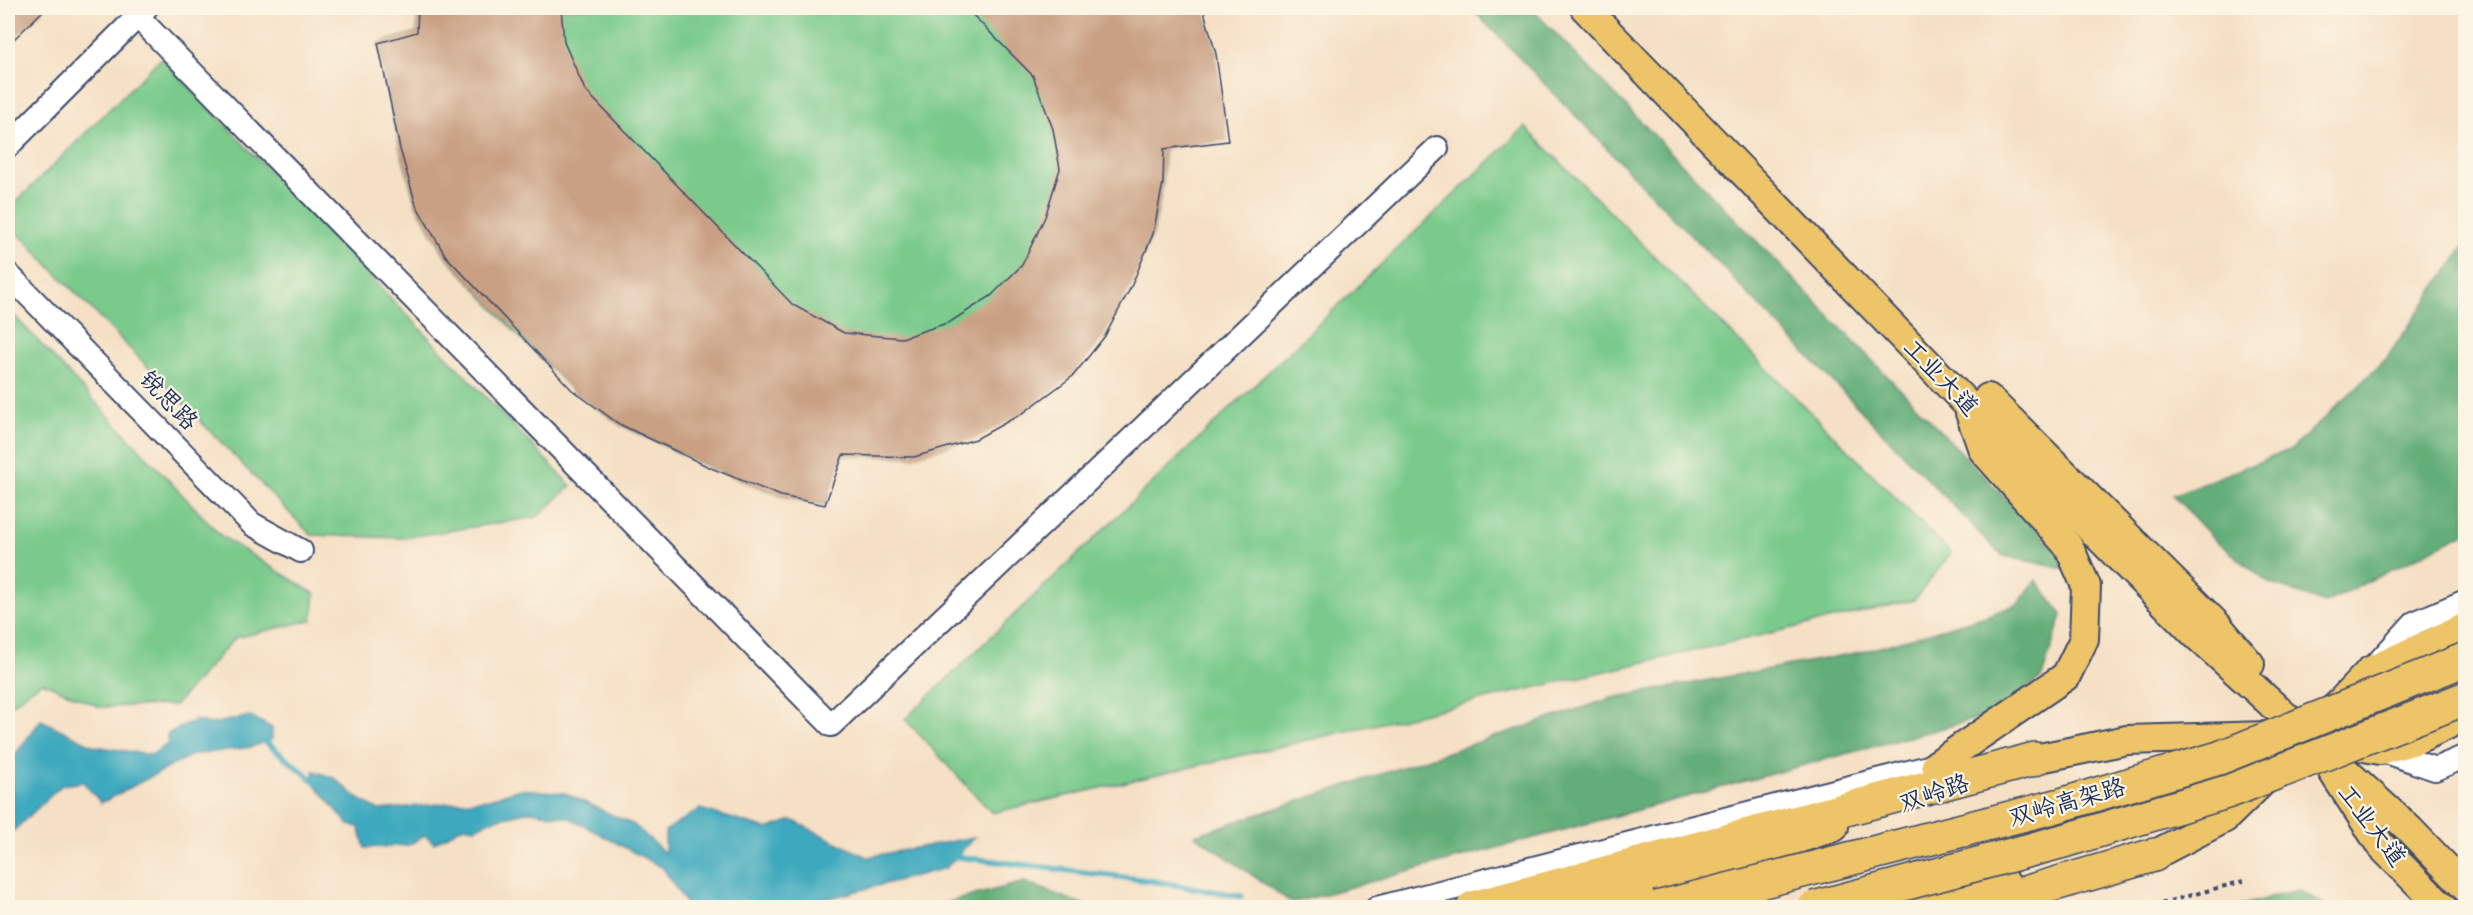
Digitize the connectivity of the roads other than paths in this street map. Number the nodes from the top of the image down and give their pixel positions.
1 (1585, 8) edge
2 (1612, 8) edge
3 (141, 12) edge
4 (8, 146) edge
5 (1437, 148) dead end
6 (8, 274) edge
7 (1966, 403) junction
8 (301, 551) dead end
9 (2466, 601) edge
10 (2466, 627) edge
11 (2466, 659) edge
12 (2370, 671) junction
13 (2466, 698) edge
14 (2466, 716) edge
15 (2309, 736) junction
16 (2380, 750) junction
17 (2466, 756) edge
18 (2035, 759) junction
19 (1936, 765) junction
20 (2154, 855) junction
21 (2466, 888) edge
22 (1377, 908) edge
23 (1473, 908) edge
24 (1570, 908) edge
25 (1657, 908) edge
26 (1814, 908) edge
27 (1891, 908) edge
28 (1973, 908) edge
29 (2015, 908) edge
30 (2443, 908) edge

1 - 7 main road, 工业大道
2 - 15 main road, 工业大道
3 - 4 street
3 - 5 street
6 - 8 street, 锐思路
7 - 15 main road, 工业大道
7 - 19 main road
9 - 12 street
10 - 12 main road
11 - 25 highway, 双岭高架路, bridge
12 - 15 main road
13 - 26 highway, 双岭高架路, bridge
14 - 16 main road, 双岭路
15 - 16 main road, 双岭路
15 - 18 main road, 双岭路
15 - 20 main road
15 - 21 main road, 工业大道
15 - 30 main road, 工业大道
16 - 17 street
18 - 19 street
18 - 23 highway
18 - 24 main road, 双岭路
19 - 22 street
20 - 27 main road
20 - 28 highway
20 - 29 street

